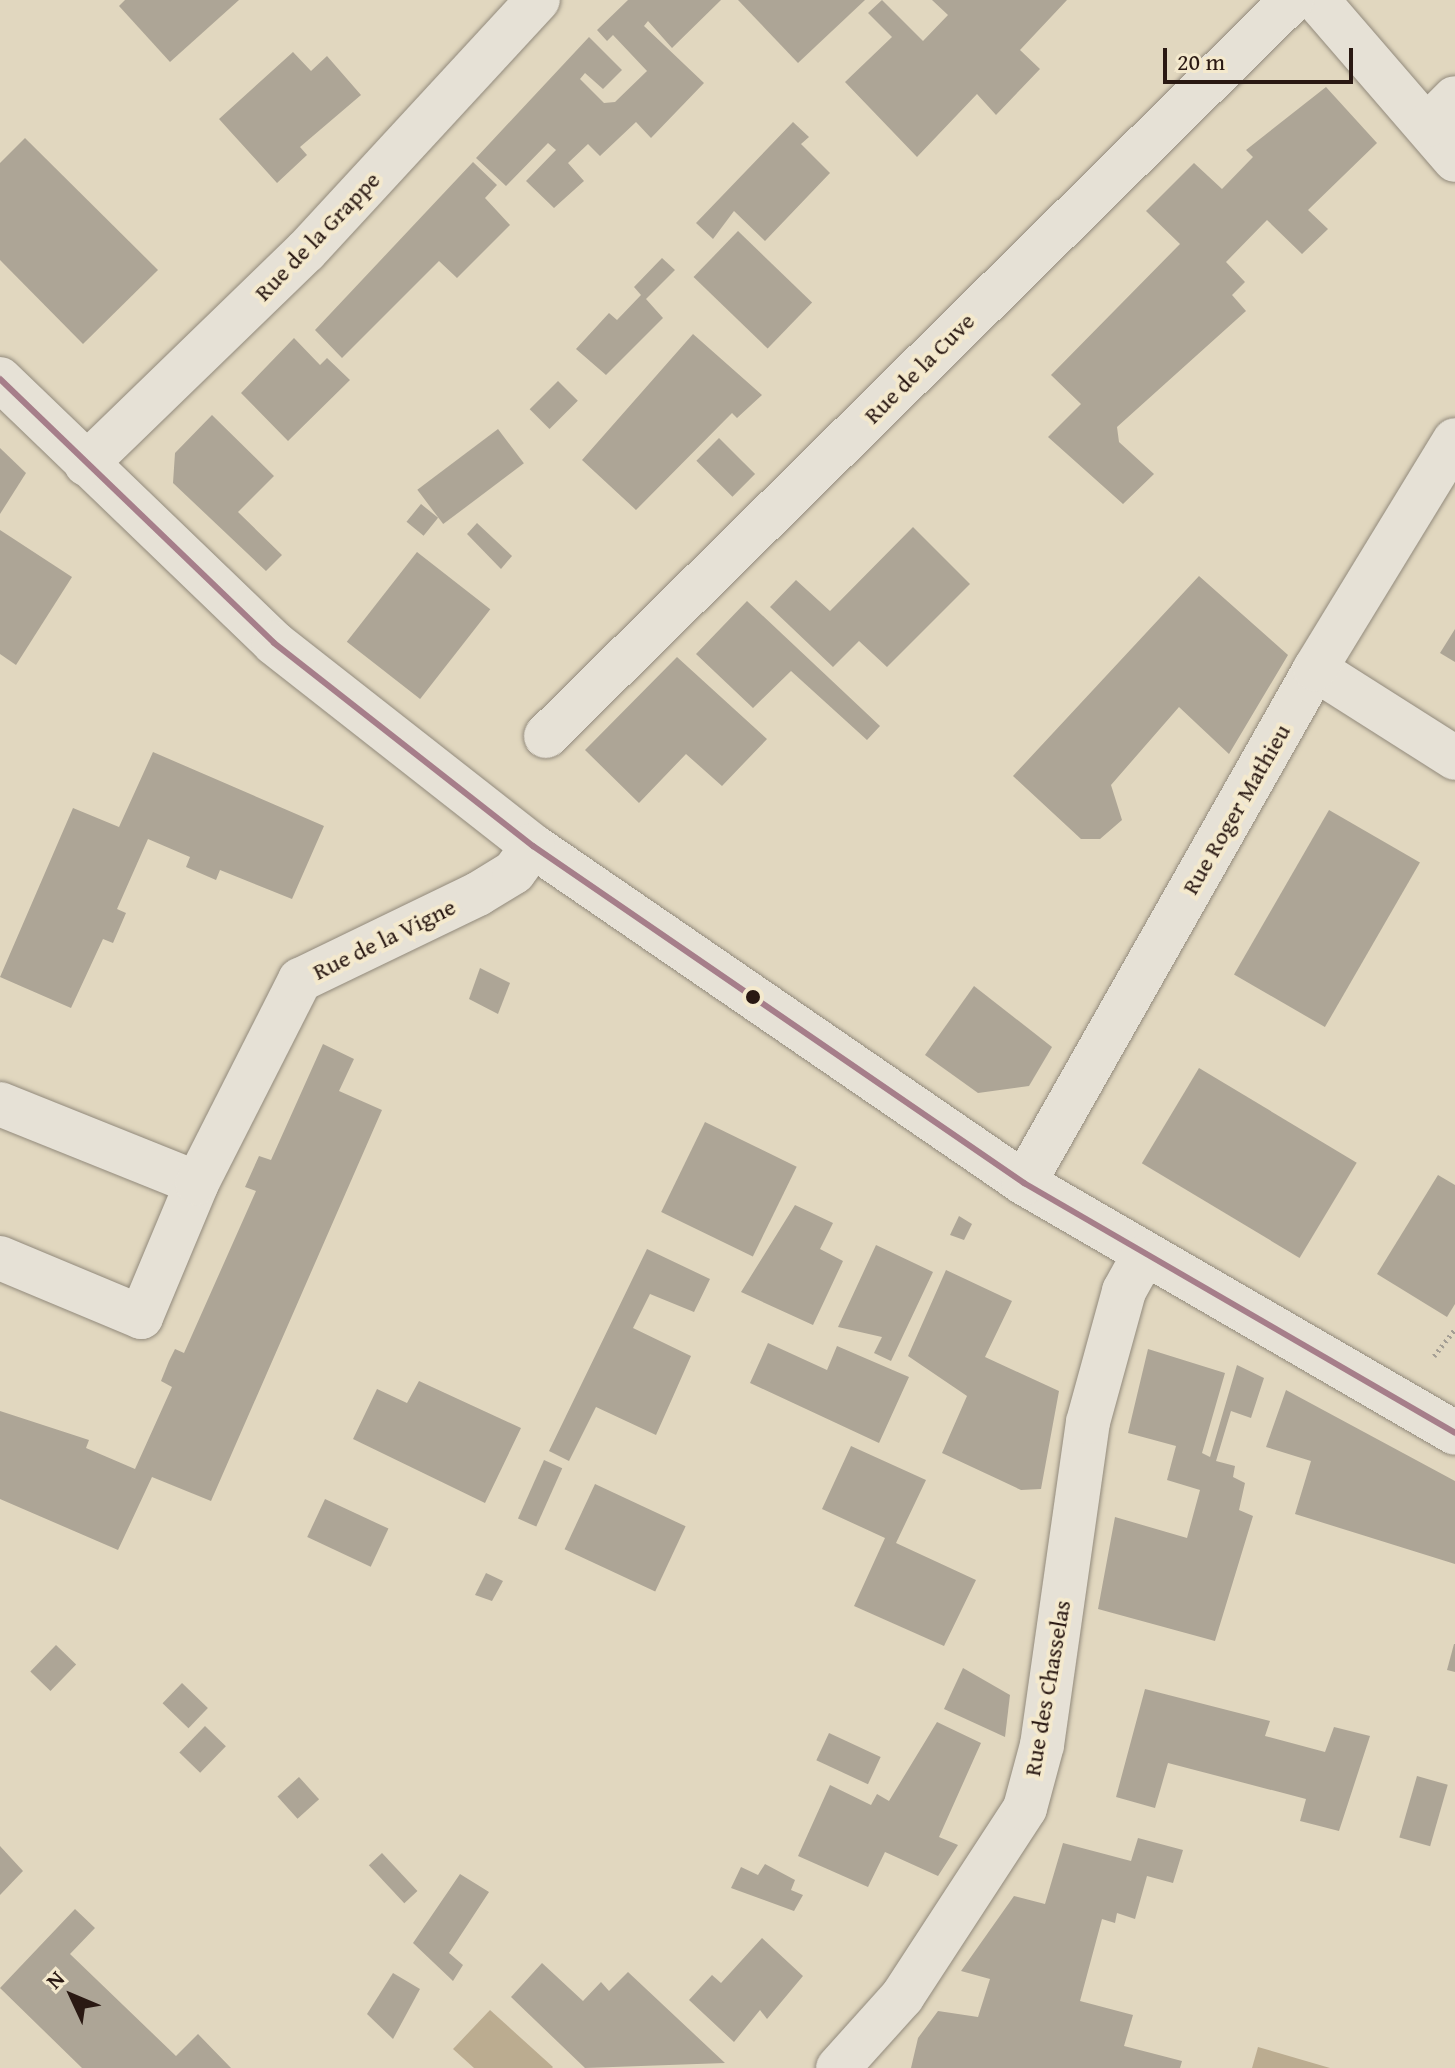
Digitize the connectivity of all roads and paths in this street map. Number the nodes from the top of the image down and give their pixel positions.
1 (538, 0) edge
2 (1292, 0) edge
3 (1317, 0) edge
4 (1441, 112) edge
5 (1455, 160) edge
6 (0, 379) edge
7 (1455, 440) edge
8 (86, 464) junction
9 (1315, 669) junction
10 (546, 736) dead end
11 (1455, 758) edge
12 (533, 846) junction
13 (0, 1104) edge
14 (197, 1183) junction
15 (1024, 1183) junction
16 (0, 1258) edge
17 (1142, 1258) junction
18 (1455, 1433) edge
19 (838, 2068) edge

1 - 8 street, Rue de la Grappe
2 - 10 street, Rue de la Cuve
3 - 4 street
4 - 5 street
6 - 8 street
7 - 9 street, Rue Roger Mathieu
8 - 12 street
9 - 11 street
9 - 15 street, Rue Roger Mathieu
12 - 14 street, Rue de la Vigne
12 - 15 street
13 - 14 street
14 - 16 street, Rue de la Vigne
15 - 17 street
17 - 18 street
17 - 19 street, Rue des Chasselas

